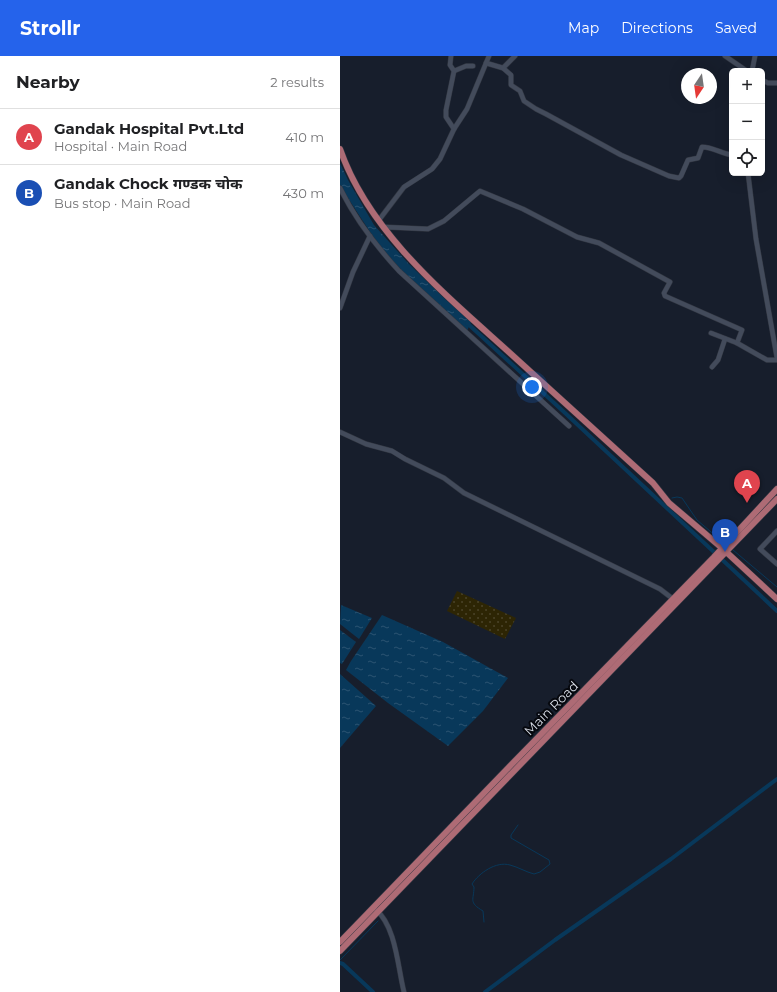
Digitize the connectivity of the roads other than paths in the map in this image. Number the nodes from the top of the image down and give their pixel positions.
1 (451, 56) edge
2 (489, 56) edge
3 (515, 56) edge
4 (725, 56) edge
5 (755, 56) edge
6 (486, 63) junction
7 (473, 66) dead end
8 (503, 68) junction
9 (743, 68) edge
10 (753, 68) edge
11 (454, 71) junction
12 (765, 81) edge
13 (777, 83) edge
14 (454, 129) junction
15 (340, 149) edge
16 (729, 155) edge
17 (748, 176) edge
18 (340, 188) edge
19 (379, 220) junction
20 (384, 227) junction
21 (370, 236) junction
22 (340, 308) edge
23 (712, 333) dead end
24 (725, 339) junction
25 (737, 343) junction
26 (777, 359) edge
27 (712, 367) dead end
28 (569, 426) dead end
29 (340, 432) edge
30 (777, 488) edge
31 (770, 496) junction
32 (776, 501) edge
33 (777, 531) edge
34 (723, 551) junction
35 (716, 559) junction
36 (777, 564) edge
37 (673, 599) junction
38 (777, 599) edge
39 (504, 772) junction
40 (509, 776) junction
41 (376, 910) junction
42 (340, 942) edge
43 (340, 951) edge
44 (404, 992) edge

1 - 11 street
2 - 6 street
3 - 8 street
4 - 9 street
5 - 10 street
6 - 8 street
6 - 14 street
7 - 11 street
8 - 16 street
11 - 14 street
12 - 13 street
14 - 19 street
15 - 19 main road
17 - 26 street
18 - 21 street
19 - 20 main road
20 - 25 street
20 - 34 main road
21 - 22 street
21 - 28 street
23 - 24 street
24 - 25 street
24 - 27 street
25 - 26 street
29 - 37 street
30 - 31 main road, Main Road
31 - 32 street
31 - 34 main road, Main Road
32 - 34 main road, Main Road
33 - 36 street
34 - 35 main road, Main Road
34 - 38 main road
35 - 37 main road, Main Road
35 - 40 main road, Main Road
37 - 39 main road, Main Road
39 - 40 main road
39 - 41 main road, Main Road
40 - 41 main road, Main Road
41 - 42 main road, Main Road
41 - 43 main road, Main Road
41 - 44 street

